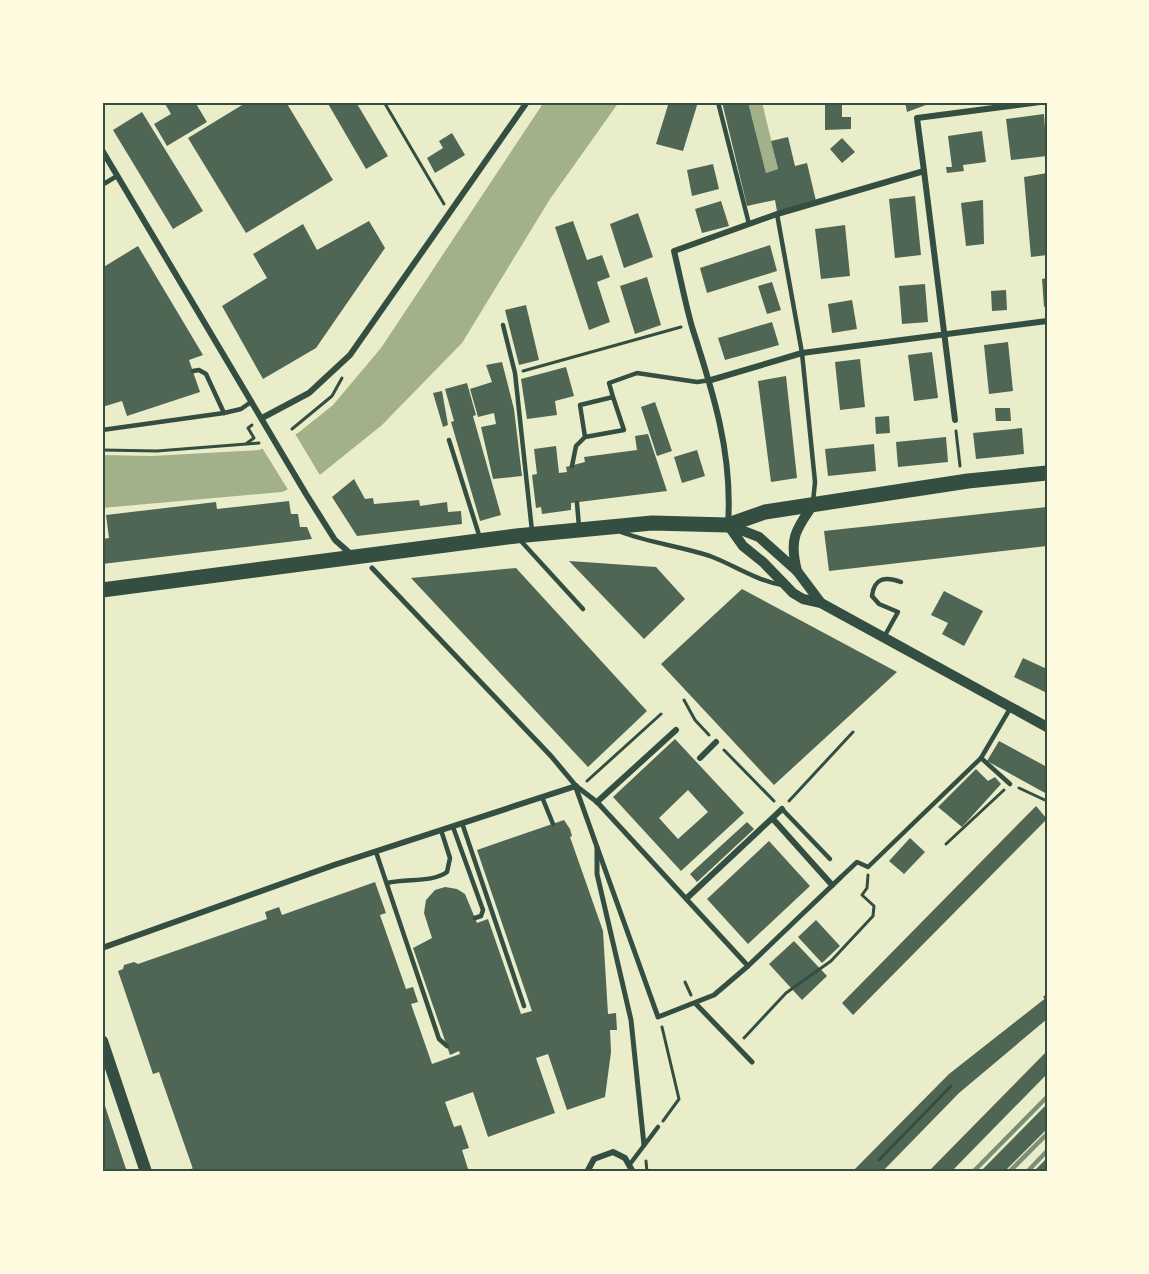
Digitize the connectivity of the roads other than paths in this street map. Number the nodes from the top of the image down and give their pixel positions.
1 (527, 102) edge
2 (718, 102) edge
3 (1040, 102) edge
4 (102, 150) edge
5 (924, 171) junction
6 (117, 176) junction
7 (102, 185) edge
8 (777, 214) junction
9 (749, 224) junction
10 (1047, 321) edge
11 (503, 325) dead end
12 (943, 333) junction
13 (802, 353) junction
14 (193, 371) dead end
15 (711, 380) junction
16 (614, 397) junction
17 (251, 402) junction
18 (224, 413) junction
19 (262, 418) junction
20 (955, 420) road end
21 (102, 430) edge
22 (585, 437) junction
23 (449, 440) dead end
24 (572, 466) dead end
25 (1047, 473) edge
26 (577, 502) dead end
27 (813, 505) junction
28 (728, 525) junction
29 (607, 526) junction
30 (580, 529) junction
31 (533, 534) junction
32 (516, 536) junction
33 (480, 541) junction
34 (353, 556) junction
35 (372, 568) dead end
36 (797, 571) junction
37 (901, 582) dead end
38 (786, 586) junction
39 (102, 590) edge
40 (821, 603) junction
41 (583, 609) dead end
42 (884, 637) junction
43 (1011, 707) junction
44 (1047, 727) edge
45 (676, 730) dead end
46 (716, 742) road end
47 (700, 758) dead end
48 (981, 758) junction
49 (1010, 784) road end
50 (576, 786) junction
51 (542, 796) junction
52 (597, 802) junction
53 (782, 809) joint
54 (773, 819) junction
55 (462, 824) junction
56 (552, 824) dead end
57 (453, 826) junction
58 (441, 830) junction
59 (597, 847) junction
60 (376, 852) junction
61 (830, 859) dead end
62 (840, 878) joint
63 (387, 883) junction
64 (832, 885) junction
65 (687, 898) junction
66 (475, 918) dead end
67 (102, 948) edge
68 (748, 966) junction
69 (696, 1004) junction
70 (524, 1006) dead end
71 (102, 1041) edge
72 (447, 1046) dead end
73 (752, 1062) dead end
74 (658, 1127) road end
75 (644, 1145) junction
76 (630, 1164) junction
77 (146, 1172) edge
78 (587, 1172) edge
79 (633, 1172) edge

1 - 19 street
2 - 9 lane
3 - 5 street
4 - 6 street
5 - 8 street
5 - 12 street
6 - 7 lane
6 - 17 street
8 - 9 street
8 - 13 lane
9 - 15 street
10 - 12 street
11 - 31 lane
12 - 13 street
12 - 20 street
13 - 15 street
13 - 27 lane
14 - 18 lane
15 - 16 lane
15 - 28 street
16 - 22 lane
16 - 22 lane
17 - 18 lane
17 - 19 street
18 - 21 lane
19 - 34 street
22 - 24 lane
23 - 33 lane
25 - 27 main road
26 - 30 lane
27 - 28 main road
27 - 36 street
28 - 29 main road
28 - 36 street
28 - 38 street
29 - 30 main road
29 - 38 lane
30 - 31 main road
31 - 32 main road
32 - 33 main road
32 - 41 lane
33 - 34 main road
34 - 39 main road
35 - 50 street
36 - 40 street
37 - 42 lane
38 - 40 street
40 - 42 street
42 - 43 street
43 - 44 street
43 - 48 lane
45 - 52 street
46 - 47 street
48 - 49 lane
48 - 62 lane
50 - 51 street
50 - 52 street
50 - 59 street
51 - 55 street
51 - 56 lane
52 - 65 street
53 - 54 street
53 - 61 lane
54 - 64 street
54 - 65 street
55 - 57 street
55 - 70 lane
57 - 58 street
57 - 66 lane
58 - 60 street
58 - 63 lane
59 - 69 street
59 - 75 street
60 - 63 lane
60 - 67 street
62 - 64 street
63 - 72 lane
64 - 68 street
65 - 68 street
68 - 69 street
69 - 73 street
71 - 77 main road
74 - 75 lane
75 - 76 lane
76 - 78 street
76 - 79 street

